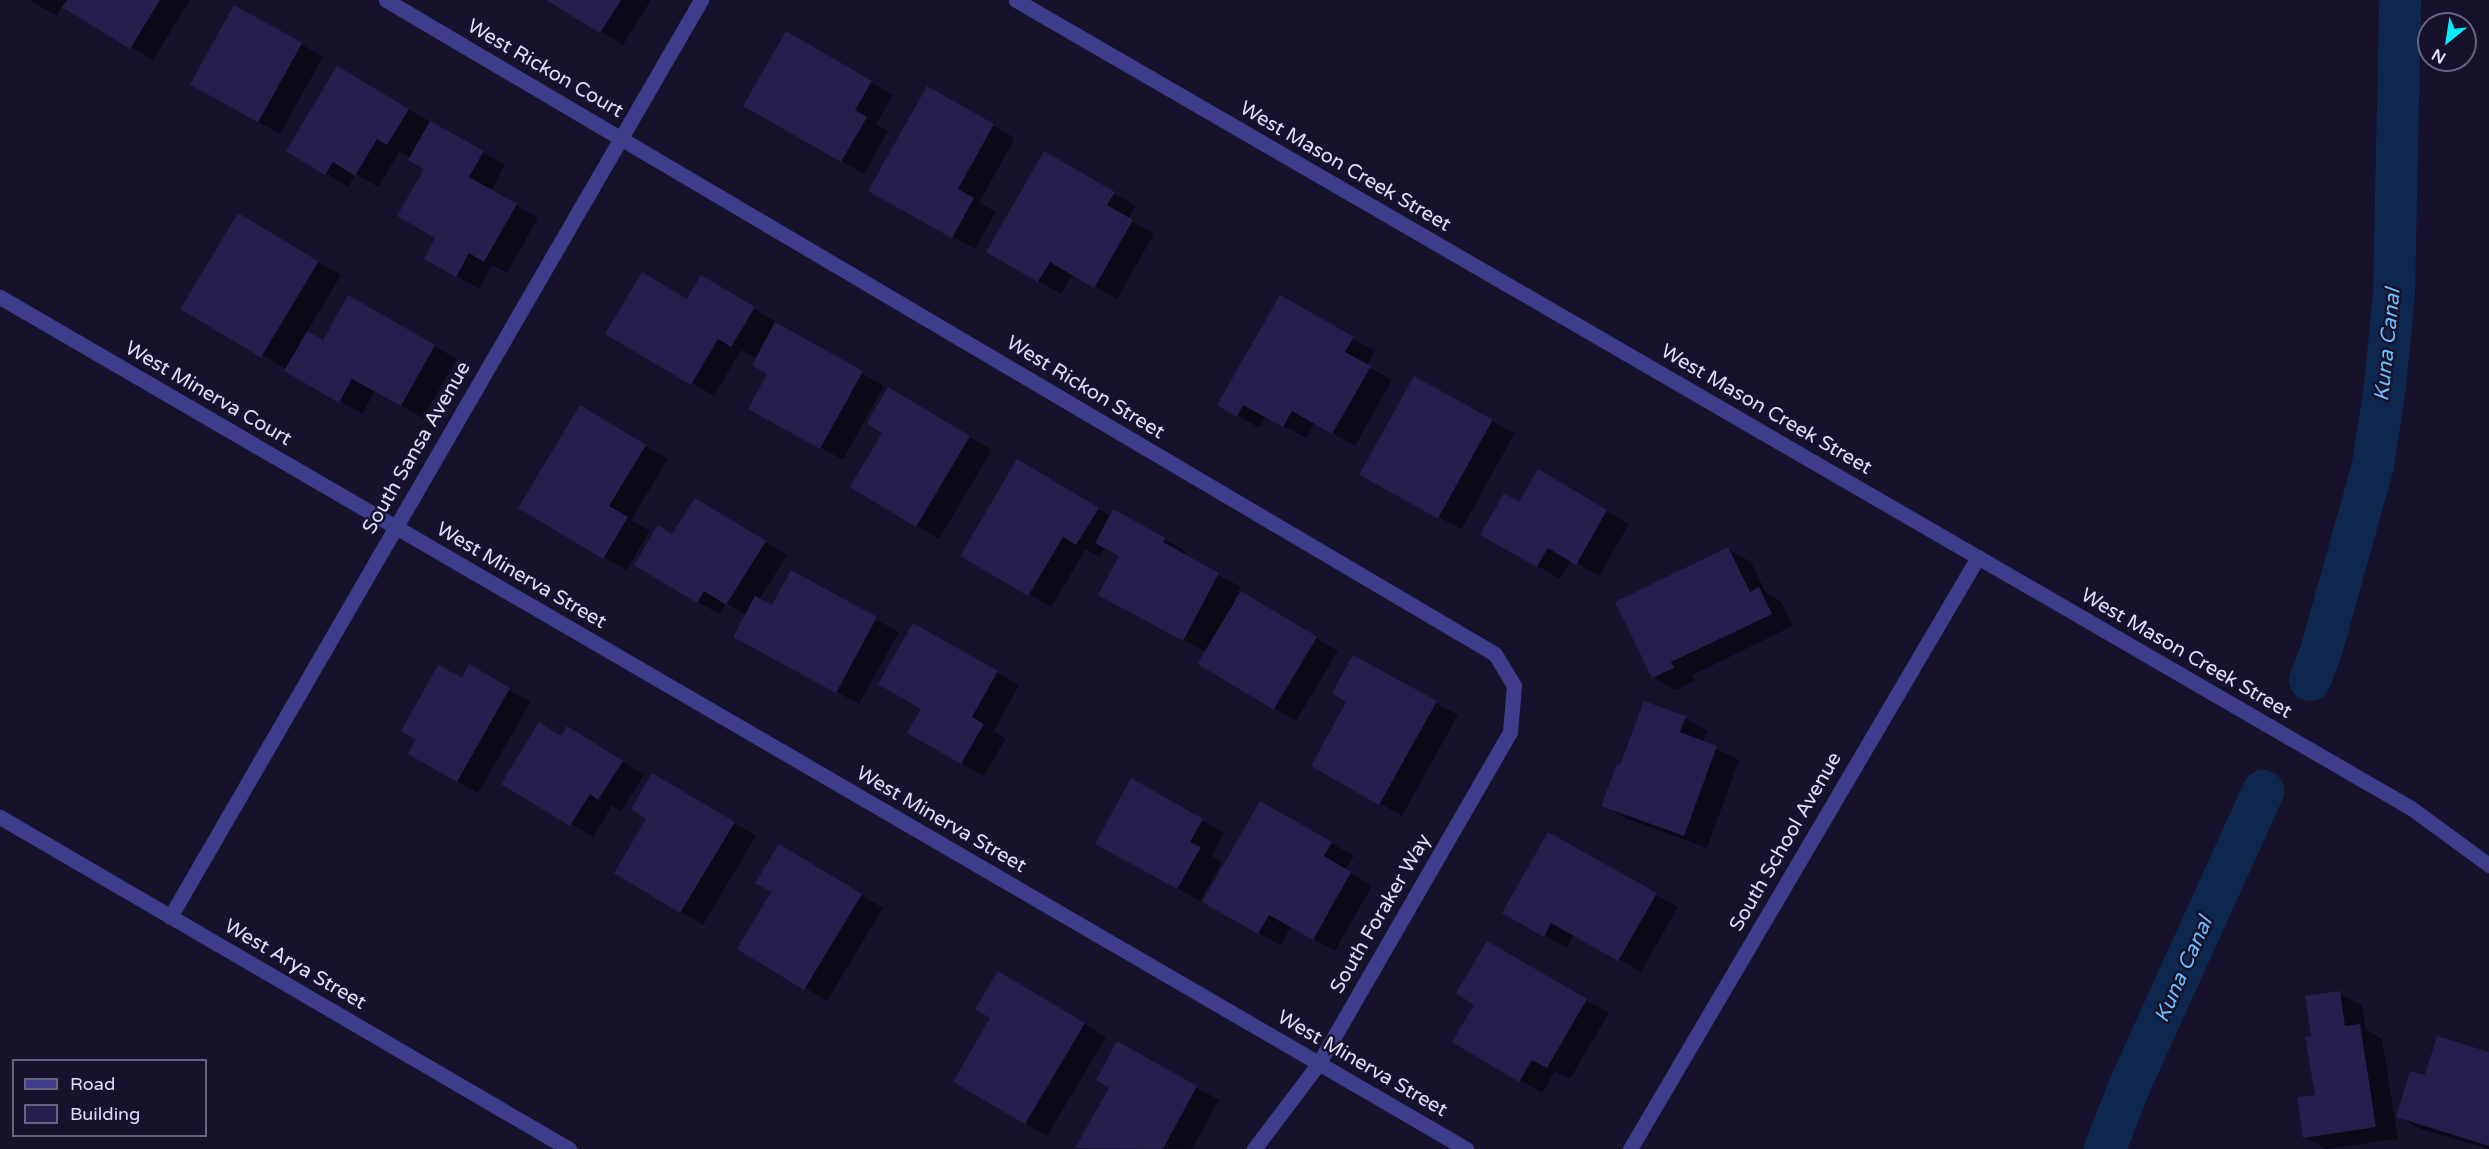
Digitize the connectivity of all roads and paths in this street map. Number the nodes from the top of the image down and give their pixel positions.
1 (386, 0) edge
2 (701, 0) edge
3 (1016, 0) edge
4 (621, 138) junction
5 (0, 297) edge
6 (395, 527) junction
7 (1978, 557) junction
8 (1514, 686) joint
9 (0, 817) edge
10 (2489, 865) edge
11 (170, 917) junction
12 (1319, 1064) junction
13 (569, 1149) edge
14 (1254, 1149) edge
15 (1466, 1149) edge
16 (1630, 1149) edge

1 - 4 street, West Rickon Court
2 - 4 street, South Sansa Avenue
3 - 7 street, West Mason Creek Street
4 - 6 street, South Sansa Avenue
4 - 8 street, West Rickon Street
5 - 6 street, West Minerva Court
6 - 11 street, South Sansa Avenue
6 - 12 street, West Minerva Street
7 - 10 street, West Mason Creek Street
7 - 16 street, South School Avenue
8 - 12 street, South Foraker Way
9 - 11 street, West Arya Street
11 - 13 street, West Arya Street
12 - 14 street, South Foraker Way
12 - 15 street, West Minerva Street

